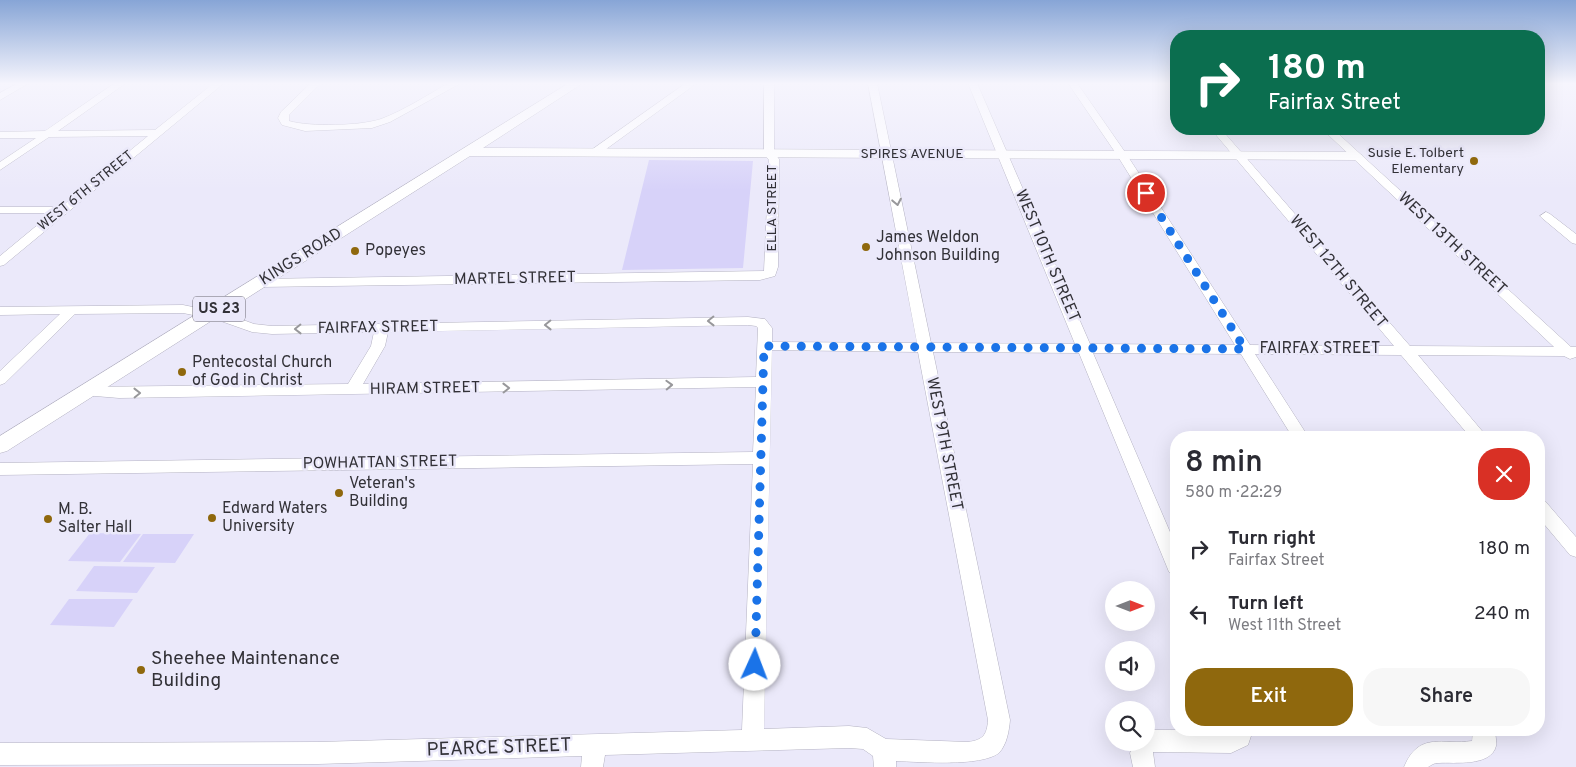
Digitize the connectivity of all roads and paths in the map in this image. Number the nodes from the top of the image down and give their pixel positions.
1 (70, 119) edge
2 (174, 119) edge
3 (282, 119) edge
4 (389, 119) edge
5 (520, 119) edge
6 (642, 119) edge
7 (769, 119) edge
8 (880, 119) edge
9 (989, 119) edge
10 (1097, 119) edge
11 (157, 133) junction
12 (48, 134) junction
13 (0, 135) edge
14 (1221, 135) edge
15 (1333, 135) edge
16 (468, 152) junction
17 (594, 153) junction
18 (769, 154) junction
19 (887, 154) junction
20 (1004, 154) junction
21 (1122, 155) junction
22 (1240, 156) junction
23 (1356, 156) junction
24 (0, 167) edge
25 (0, 210) edge
26 (63, 210) junction
27 (1546, 216) dead end
28 (1576, 240) edge
29 (0, 262) edge
30 (770, 273) joint
31 (259, 283) junction
32 (72, 310) junction
33 (0, 312) edge
34 (209, 314) junction
35 (382, 328) junction
36 (764, 346) junction
37 (925, 346) junction
38 (1085, 347) junction
39 (1245, 349) junction
40 (1404, 349) junction
41 (1573, 354) edge
42 (0, 380) edge
43 (762, 382) junction
44 (88, 390) junction
45 (352, 390) junction
46 (1297, 431) edge
47 (1474, 431) edge
48 (0, 446) edge
49 (760, 458) junction
50 (0, 469) edge
51 (1545, 513) edge
52 (1576, 550) edge
53 (1170, 552) edge
54 (1240, 736) edge
55 (1484, 736) edge
56 (753, 741) junction
57 (595, 745) junction
58 (992, 745) joint
59 (0, 754) edge
60 (884, 758) edge
61 (39, 760) edge
62 (315, 760) edge
63 (592, 767) edge
64 (1144, 767) edge
65 (1415, 767) edge

1 - 12 street
2 - 11 street, WEST 6TH STREET
3 - 4 street
5 - 16 main road, KINGS ROAD / US 23
6 - 17 street
7 - 18 street, ELLA STREET
8 - 19 street, WEST 9TH STREET
9 - 20 street, WEST 10TH STREET
10 - 21 street
11 - 12 street
11 - 26 street, WEST 6TH STREET
12 - 13 street
12 - 24 street
14 - 22 street, WEST 12TH STREET
15 - 23 street, WEST 13TH STREET
16 - 17 main road, SPIRES AVENUE
16 - 31 main road, KINGS ROAD / US 23
17 - 18 main road, SPIRES AVENUE
18 - 19 main road, SPIRES AVENUE
18 - 30 street, ELLA STREET
19 - 20 main road, SPIRES AVENUE
19 -> 37 street, WEST 9TH STREET
20 - 21 main road, SPIRES AVENUE
20 - 38 street, WEST 10TH STREET
21 - 22 main road, SPIRES AVENUE
21 - 39 street
22 - 23 main road, SPIRES AVENUE
22 - 40 street, WEST 12TH STREET
23 - 41 street, WEST 13TH STREET
25 - 26 street
26 - 29 street, WEST 6TH STREET
27 - 28 street
30 - 31 street, MARTEL STREET
31 - 34 main road, KINGS ROAD / US 23
32 - 33 street, FAIRFAX STREET
32 - 34 street, FAIRFAX STREET
32 - 42 street
35 -> 34 street, FAIRFAX STREET
34 - 44 main road, KINGS ROAD / US 23
36 -> 35 street, FAIRFAX STREET
35 - 45 street
36 - 37 street, FAIRFAX STREET
36 - 43 street
37 - 38 street, FAIRFAX STREET
37 - 58 street, WEST 9TH STREET
38 - 39 street, FAIRFAX STREET
38 - 53 street, WEST 10TH STREET
39 - 40 street, FAIRFAX STREET
39 - 46 street
40 - 41 street, FAIRFAX STREET
40 - 47 street, WEST 12TH STREET
45 -> 43 street, HIRAM STREET
43 - 49 street
44 -> 45 street, HIRAM STREET
44 - 48 main road, KINGS ROAD / US 23
49 - 50 street, POWHATTAN STREET
49 - 56 street
51 - 52 street
54 - 64 street
55 - 65 street
56 - 57 street, PEARCE STREET
56 - 60 street, PEARCE STREET
57 - 62 street, PEARCE STREET
57 - 63 street
58 - 60 street, PEARCE STREET
59 - 61 street, PEARCE STREET
61 - 62 street, PEARCE STREET

